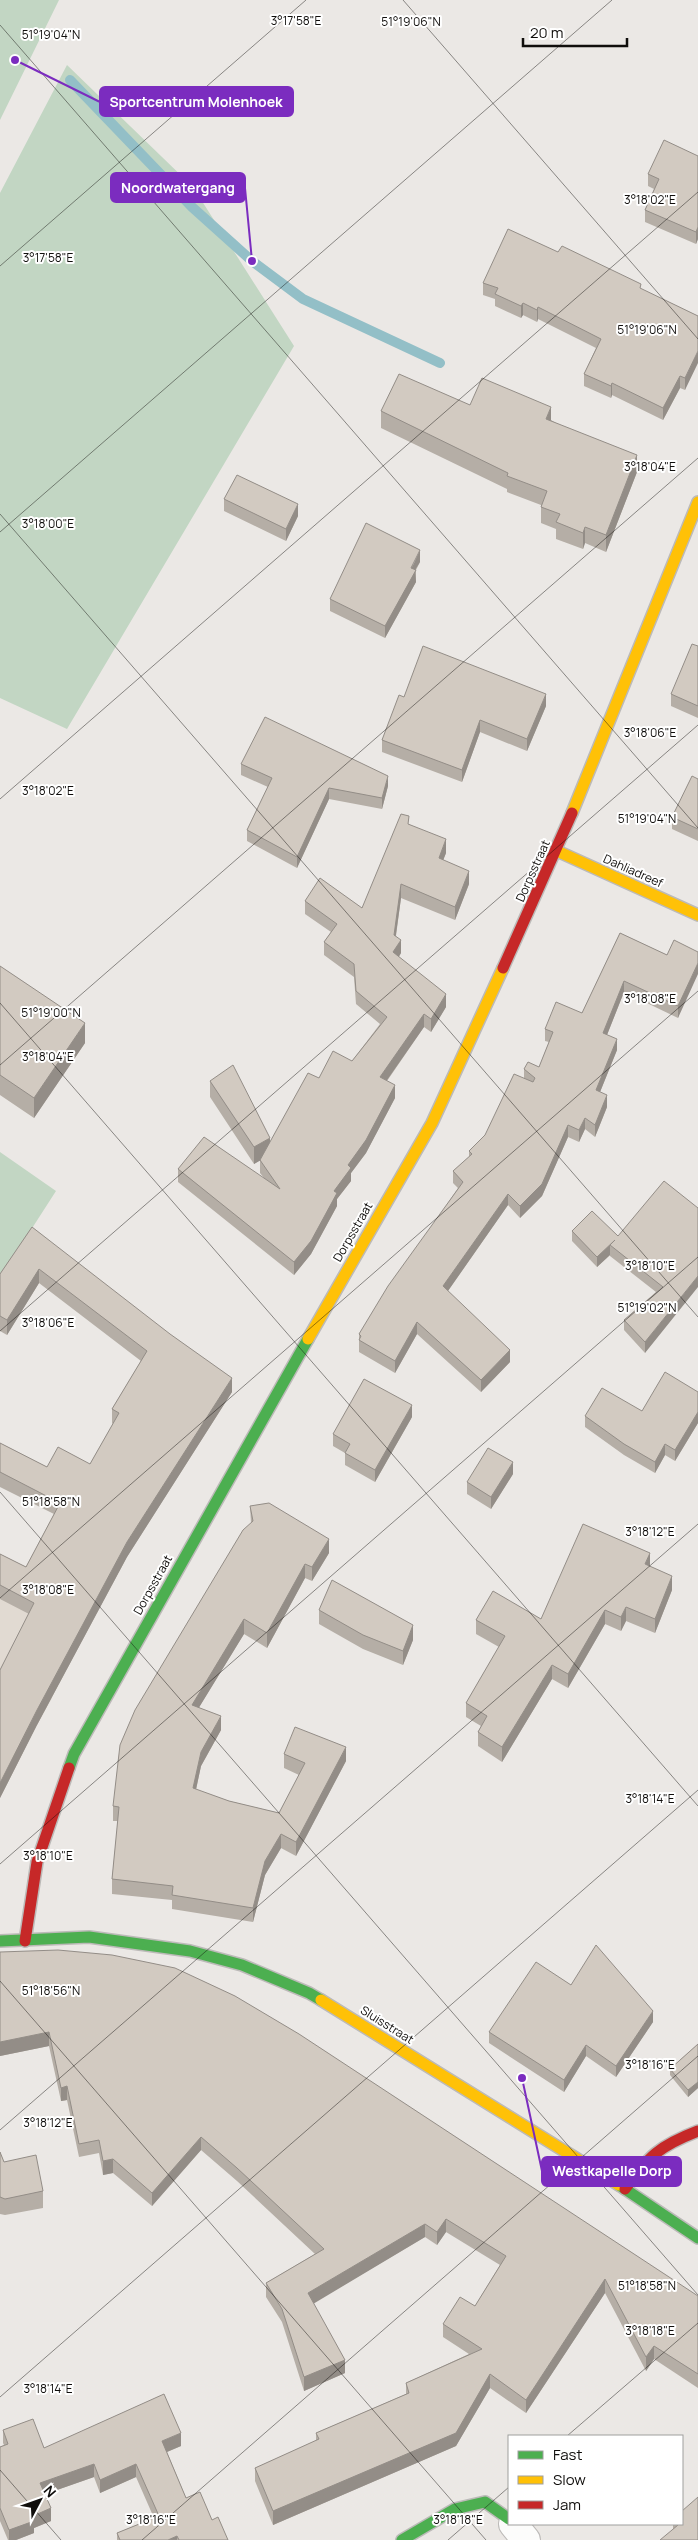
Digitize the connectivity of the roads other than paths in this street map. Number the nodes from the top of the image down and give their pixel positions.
1 (698, 502) edge
2 (557, 851) junction
3 (698, 915) edge
4 (0, 1941) edge
5 (25, 1941) junction
6 (698, 2131) edge
7 (625, 2189) junction
8 (698, 2238) edge
9 (508, 2518) edge
10 (514, 2525) edge
11 (402, 2540) edge
12 (526, 2540) edge

1 - 2 street, Dorpsstraat
2 - 3 street, Dahliadreef
2 - 5 street, Dorpsstraat
4 - 5 street
5 - 7 street, Sluisstraat
6 - 7 street
7 - 8 street, Sluisstraat
9 - 11 street
10 - 12 street

